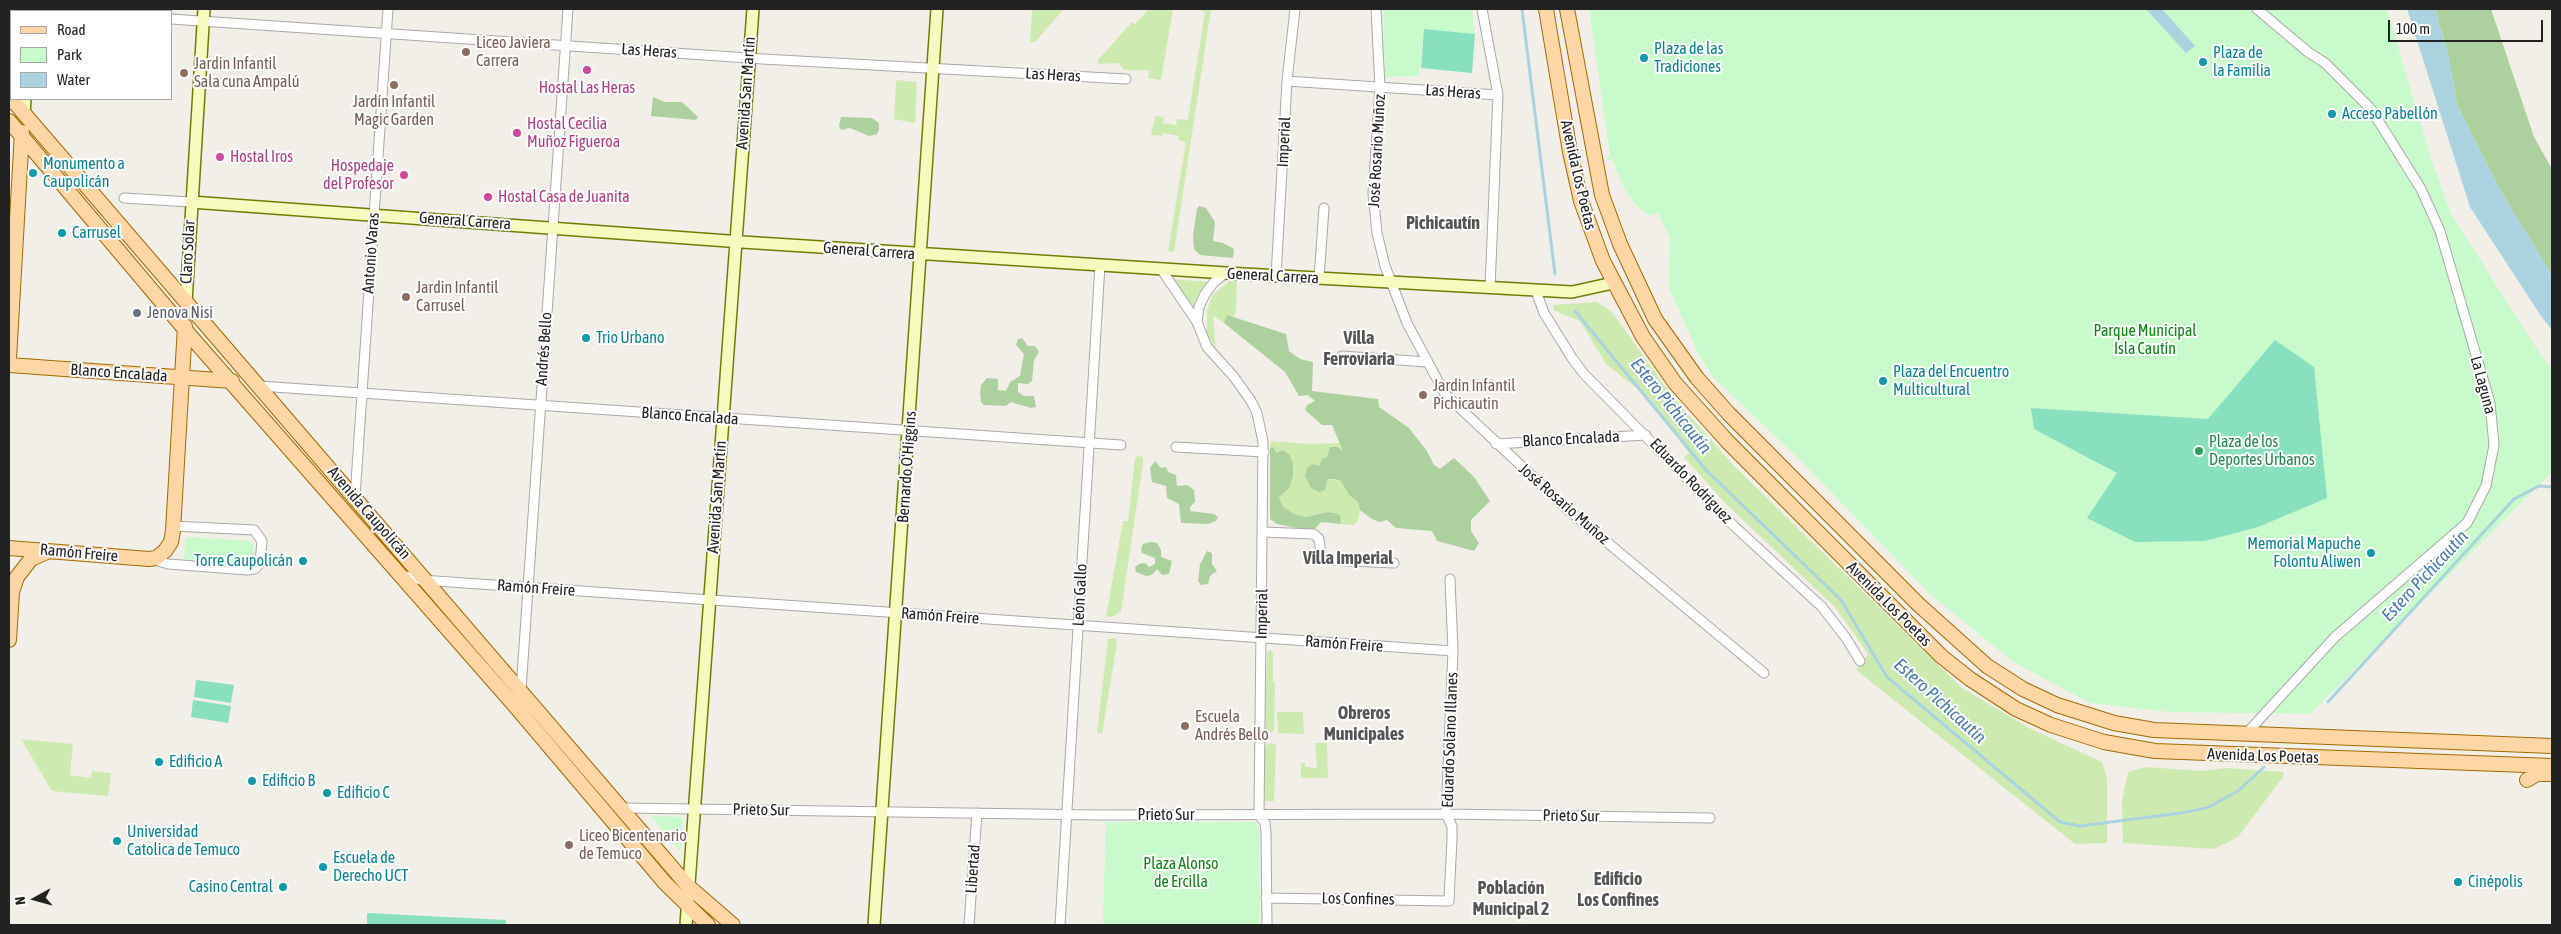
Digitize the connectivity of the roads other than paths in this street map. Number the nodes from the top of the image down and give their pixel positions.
1 (24, 9) edge
2 (204, 9) edge
3 (388, 9) edge
4 (568, 9) edge
5 (753, 9) edge
6 (937, 9) edge
7 (1295, 9) edge
8 (1376, 9) edge
9 (1482, 9) edge
10 (1546, 9) edge
11 (1567, 9) edge
12 (2257, 9) edge
13 (31, 10) edge
14 (172, 19) edge
15 (203, 21) junction
16 (386, 33) junction
17 (565, 45) junction
18 (749, 58) junction
19 (934, 69) junction
20 (1126, 79) dead end
21 (1287, 81) junction
22 (1380, 87) junction
23 (1498, 95) junction
24 (12, 100) edge
25 (25, 100) edge
26 (24, 114) junction
27 (9, 121) edge
28 (22, 136) junction
29 (14, 186) edge
30 (124, 198) dead end
31 (191, 202) junction
32 (1324, 208) dead end
33 (374, 214) junction
34 (553, 228) junction
35 (736, 241) junction
36 (922, 254) junction
37 (1100, 265) junction
38 (1161, 269) junction
39 (1226, 273) junction
40 (1276, 276) junction
41 (1319, 278) junction
42 (1392, 282) junction
43 (1613, 283) junction
44 (1490, 288) junction
45 (1536, 291) junction
46 (186, 302) junction
47 (1655, 319) junction
48 (1197, 322) junction
49 (185, 329) junction
50 (1342, 356) dead end
51 (9, 358) edge
52 (1427, 362) junction
53 (9, 366) edge
54 (182, 377) junction
55 (229, 379) junction
56 (259, 386) junction
57 (362, 392) junction
58 (273, 403) junction
59 (540, 406) junction
60 (723, 418) junction
61 (909, 431) junction
62 (1646, 435) junction
63 (1088, 443) junction
64 (1496, 444) junction
65 (1121, 445) dead end
66 (1176, 447) dead end
67 (1264, 452) junction
68 (354, 497) junction
69 (173, 526) junction
70 (1263, 532) junction
71 (9, 548) edge
72 (52, 550) junction
73 (150, 559) junction
74 (1394, 563) dead end
75 (399, 574) junction
76 (1450, 579) dead end
77 (427, 580) junction
78 (528, 587) junction
79 (709, 600) junction
80 (897, 613) junction
81 (1078, 626) junction
82 (1262, 639) junction
83 (9, 640) edge
84 (1453, 651) junction
85 (1860, 661) dead end
86 (1764, 673) dead end
87 (521, 690) junction
88 (2245, 735) junction
89 (2552, 746) edge
90 (2310, 758) junction
91 (2552, 766) edge
92 (2406, 771) dead end
93 (2552, 774) edge
94 (2526, 780) dead end
95 (623, 808) junction
96 (694, 809) junction
97 (883, 811) junction
98 (977, 813) junction
99 (1067, 814) junction
100 (1446, 814) junction
101 (1259, 815) junction
102 (1710, 818) dead end
103 (688, 886) junction
104 (1266, 898) junction
105 (1449, 900) joint
106 (687, 907) junction
107 (686, 925) edge
108 (708, 925) edge
109 (733, 925) edge
110 (874, 925) edge
111 (969, 925) edge
112 (1060, 925) edge
113 (1266, 925) edge

1 - 13 street
2 - 15 main road, Claro Solar
3 - 16 street, Antonio Varas
4 - 17 street, Andrés Bello
5 - 18 main road, Avenida San Martín
6 - 19 main road, Bernardo O'Higgins
7 - 21 street, Imperial
8 - 22 street, José Rosario Muñoz
9 - 23 street
10 - 43 main road, Avenida Los Poetas
11 - 47 main road, Avenida Los Poetas
12 - 88 street, La Laguna
14 - 15 street, Las Heras
15 - 16 street, Las Heras
15 - 31 main road, Claro Solar
16 - 17 street, Las Heras
16 - 33 street, Antonio Varas
17 - 18 street, Las Heras
17 - 34 street, Andrés Bello
18 - 19 street, Las Heras
18 - 35 main road, Avenida San Martín
19 - 20 street, Las Heras
19 - 36 main road, Bernardo O'Higgins
21 - 22 street, Las Heras
21 - 40 street, Imperial
22 - 23 street, Las Heras
22 - 42 street, José Rosario Muñoz
23 - 44 street
24 - 26 main road, Avenida Caupolicán
25 - 26 main road
26 - 28 main road
26 - 46 main road, Avenida Caupolicán
27 - 28 main road, Avenida Caupolicán
28 - 29 main road
28 - 49 main road, Avenida Caupolicán
29 - 51 main road
30 - 31 street, General Carrera
31 - 33 main road, General Carrera
31 - 46 main road, Claro Solar
32 - 41 street
33 - 34 main road, General Carrera
33 - 57 street, Antonio Varas
34 - 35 main road, General Carrera
34 - 59 street, Andrés Bello
35 - 36 main road, General Carrera
35 - 60 main road, Avenida San Martín
36 - 37 main road, General Carrera
36 - 61 main road, Bernardo O'Higgins
37 - 38 main road, General Carrera
37 - 63 street, León Gallo
38 - 39 main road, General Carrera
38 - 48 street, Imperial
39 - 40 main road, General Carrera
39 - 48 street
40 - 41 main road, General Carrera
41 - 42 main road, General Carrera
42 - 44 main road, General Carrera
42 - 52 street, José Rosario Muñoz
43 - 45 main road, General Carrera
43 - 47 main road
43 - 90 main road, Avenida Los Poetas
44 - 45 main road, General Carrera
45 - 62 street, Eduardo Rodríguez
46 - 49 main road, Claro Solar
46 - 56 main road, Avenida Caupolicán
47 - 88 main road, Avenida Los Poetas
48 - 67 street, Imperial
49 - 54 main road, Claro Solar
49 - 55 main road, Avenida Caupolicán
50 - 52 street
52 - 64 street, José Rosario Muñoz
53 - 54 main road, Blanco Encalada
54 - 55 main road, Blanco Encalada
54 - 69 main road, Claro Solar
55 - 58 main road
55 - 75 main road, Avenida Caupolicán
56 - 57 street, Blanco Encalada
56 - 58 main road, Avenida Caupolicán
57 - 59 street, Blanco Encalada
57 - 68 street, Antonio Varas
58 - 68 main road, Avenida Caupolicán
59 - 60 street, Blanco Encalada
59 - 78 street, Andrés Bello
60 - 61 street, Blanco Encalada
60 - 79 main road, Avenida San Martín
61 - 63 street, Blanco Encalada
61 - 80 main road, Bernardo O'Higgins
62 - 64 street, Blanco Encalada
62 - 85 street, Eduardo Rodríguez
63 - 65 street, Blanco Encalada
63 - 81 street, León Gallo
64 - 86 street, José Rosario Muñoz
66 - 67 street
67 - 70 street, Imperial
68 - 77 main road, Avenida Caupolicán
69 - 73 main road
69 - 73 street, Ramón Freire
70 - 74 street
70 - 82 street, Imperial
71 - 72 main road, Ramón Freire
72 - 73 main road, Ramón Freire
72 - 83 main road
75 - 77 street, Ramón Freire
75 - 106 main road, Avenida Caupolicán
76 - 84 street, Eduardo Solano Illanes
77 - 78 street, Ramón Freire
77 - 87 main road, Avenida Caupolicán
78 - 79 street, Ramón Freire
78 - 87 street, Andrés Bello
79 - 80 street, Ramón Freire
79 - 96 main road, Avenida San Martín
80 - 81 street, Ramón Freire
80 - 97 main road, Bernardo O'Higgins
81 - 82 street, Ramón Freire
81 - 99 street, León Gallo
82 - 84 street, Ramón Freire
82 - 101 street, Imperial
84 - 100 street, Eduardo Solano Illanes
87 - 95 main road, Avenida Caupolicán
88 - 89 main road, Avenida Los Poetas
90 - 91 main road, Avenida Los Poetas
90 - 92 main road
93 - 94 main road
95 - 96 street, Prieto Sur
95 - 103 main road, Avenida Caupolicán
96 - 97 street, Prieto Sur
96 - 103 main road, Avenida San Martín
97 - 98 street, Prieto Sur
97 - 110 main road, Bernardo O'Higgins
98 - 99 street, Prieto Sur
98 - 111 street, Libertad
99 - 101 street, Prieto Sur
99 - 112 street, León Gallo
100 - 101 street, Prieto Sur
100 - 102 street, Prieto Sur
100 - 105 street, Eduardo Solano Illanes
101 - 104 street, Imperial
103 - 106 main road, Avenida San Martín
103 - 109 main road, Avenida Caupolicán
104 - 105 street, Los Confines
104 - 113 street, Imperial
106 - 107 main road, Avenida San Martín
106 - 108 main road, Avenida Caupolicán

